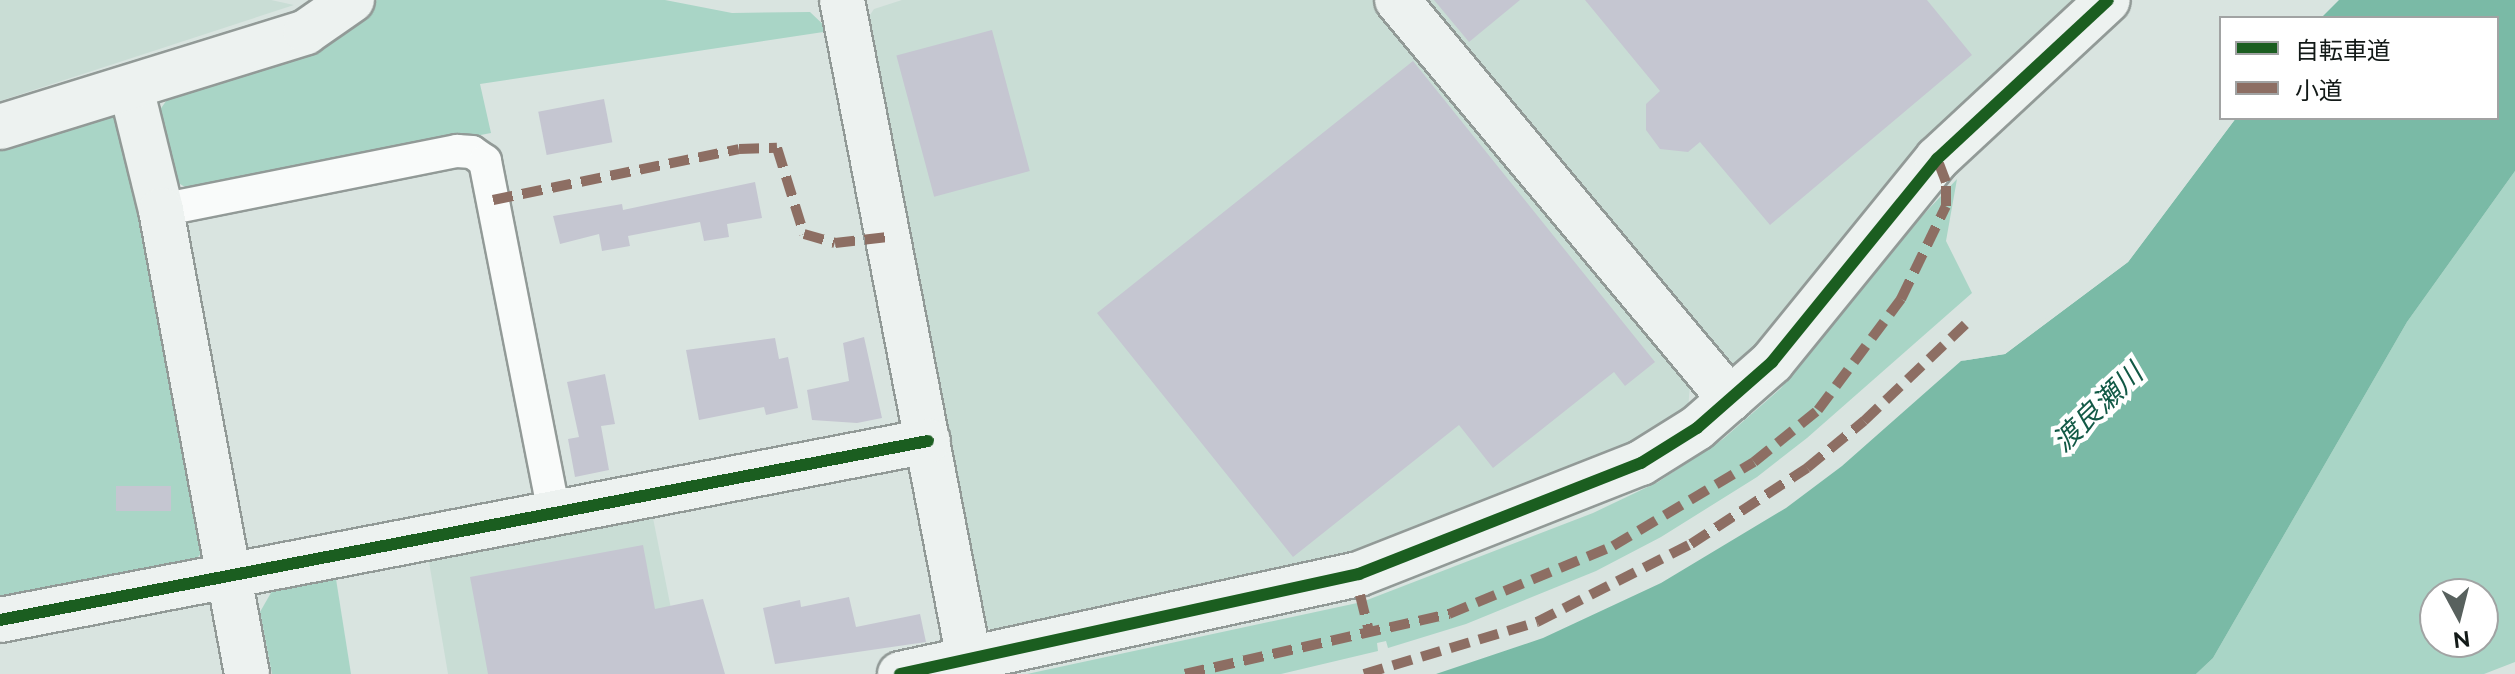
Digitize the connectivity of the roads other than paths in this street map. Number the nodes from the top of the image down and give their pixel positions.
1 (352, 0) edge
2 (842, 0) edge
3 (1397, 0) edge
4 (2108, 0) edge
5 (131, 88) junction
6 (0, 127) edge
7 (161, 210) junction
8 (1730, 399) junction
9 (928, 441) junction
10 (554, 514) junction
11 (229, 576) junction
12 (0, 620) edge
13 (969, 659) junction
14 (247, 674) edge
15 (900, 674) edge

1 - 5 street
2 - 9 street
3 - 8 street
4 - 8 street
5 - 6 street
5 - 7 street
7 - 10 street
7 - 11 street
8 - 13 street
9 - 10 street
9 - 13 street
10 - 11 street
11 - 12 street
11 - 14 street
13 - 15 street

